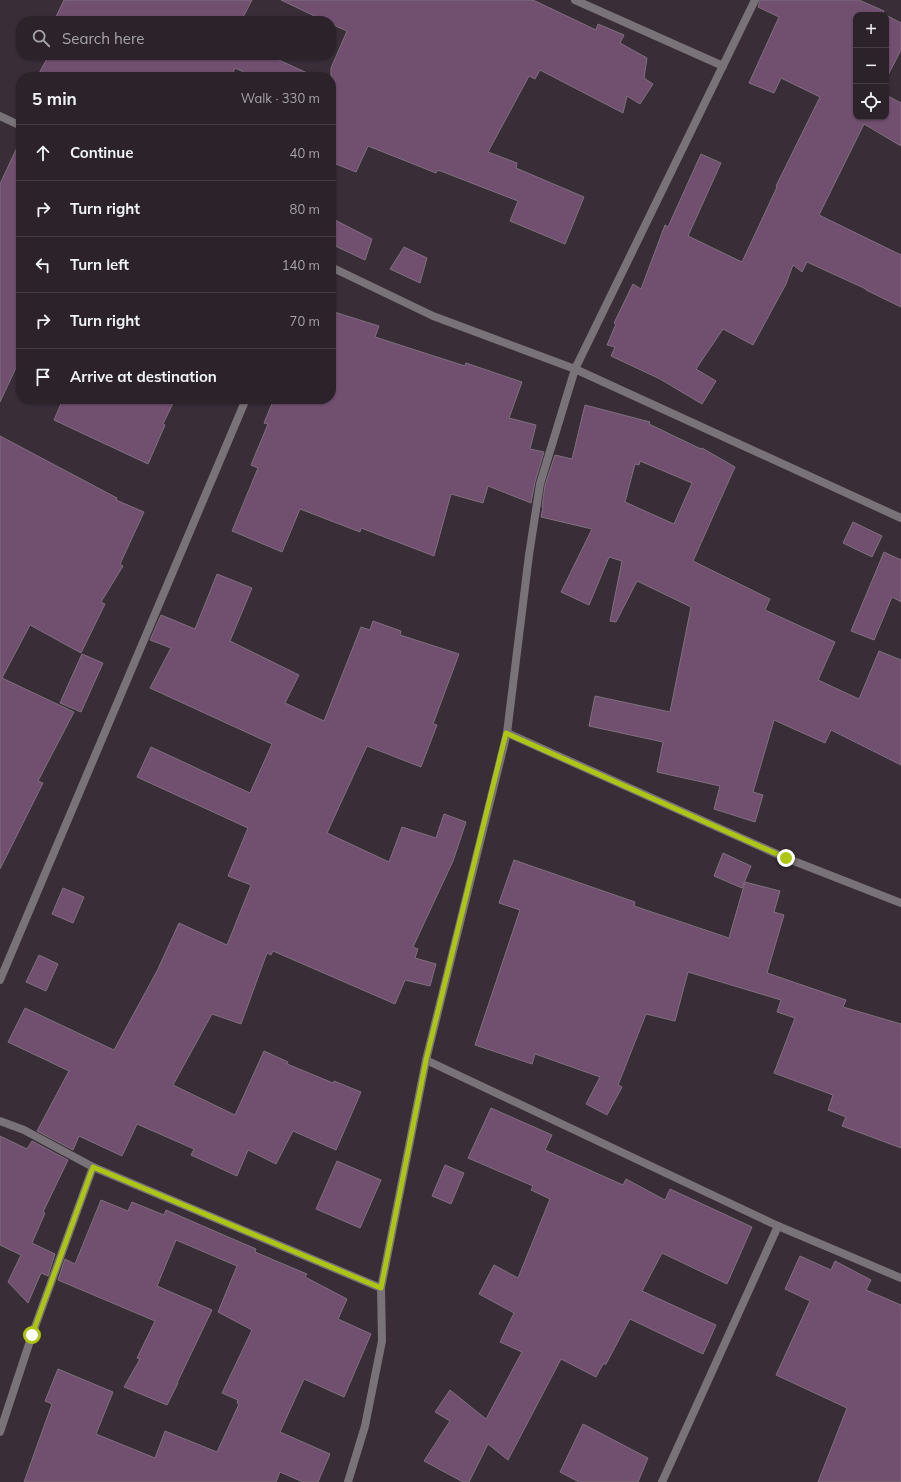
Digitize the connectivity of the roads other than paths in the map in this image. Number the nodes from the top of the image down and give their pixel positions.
1 (575, 0) edge
2 (755, 0) edge
3 (723, 66) junction
4 (0, 116) edge
5 (16, 124) edge
6 (336, 269) edge
7 (575, 370) junction
8 (244, 404) edge
9 (901, 518) edge
10 (506, 733) junction
11 (901, 903) edge
12 (0, 980) edge
13 (426, 1060) junction
14 (0, 1121) edge
15 (93, 1167) junction
16 (778, 1226) junction
17 (901, 1278) edge
18 (381, 1288) junction
19 (0, 1432) edge
20 (348, 1482) edge
21 (662, 1482) edge

1 - 3 street
2 - 3 street
3 - 7 street
4 - 5 street
6 - 7 street
7 - 9 street
7 - 10 street
8 - 12 street
10 - 11 street
10 - 13 street
13 - 16 street
13 - 18 street
14 - 15 street
15 - 18 street
15 - 19 street
16 - 17 street
16 - 21 street
18 - 20 street

